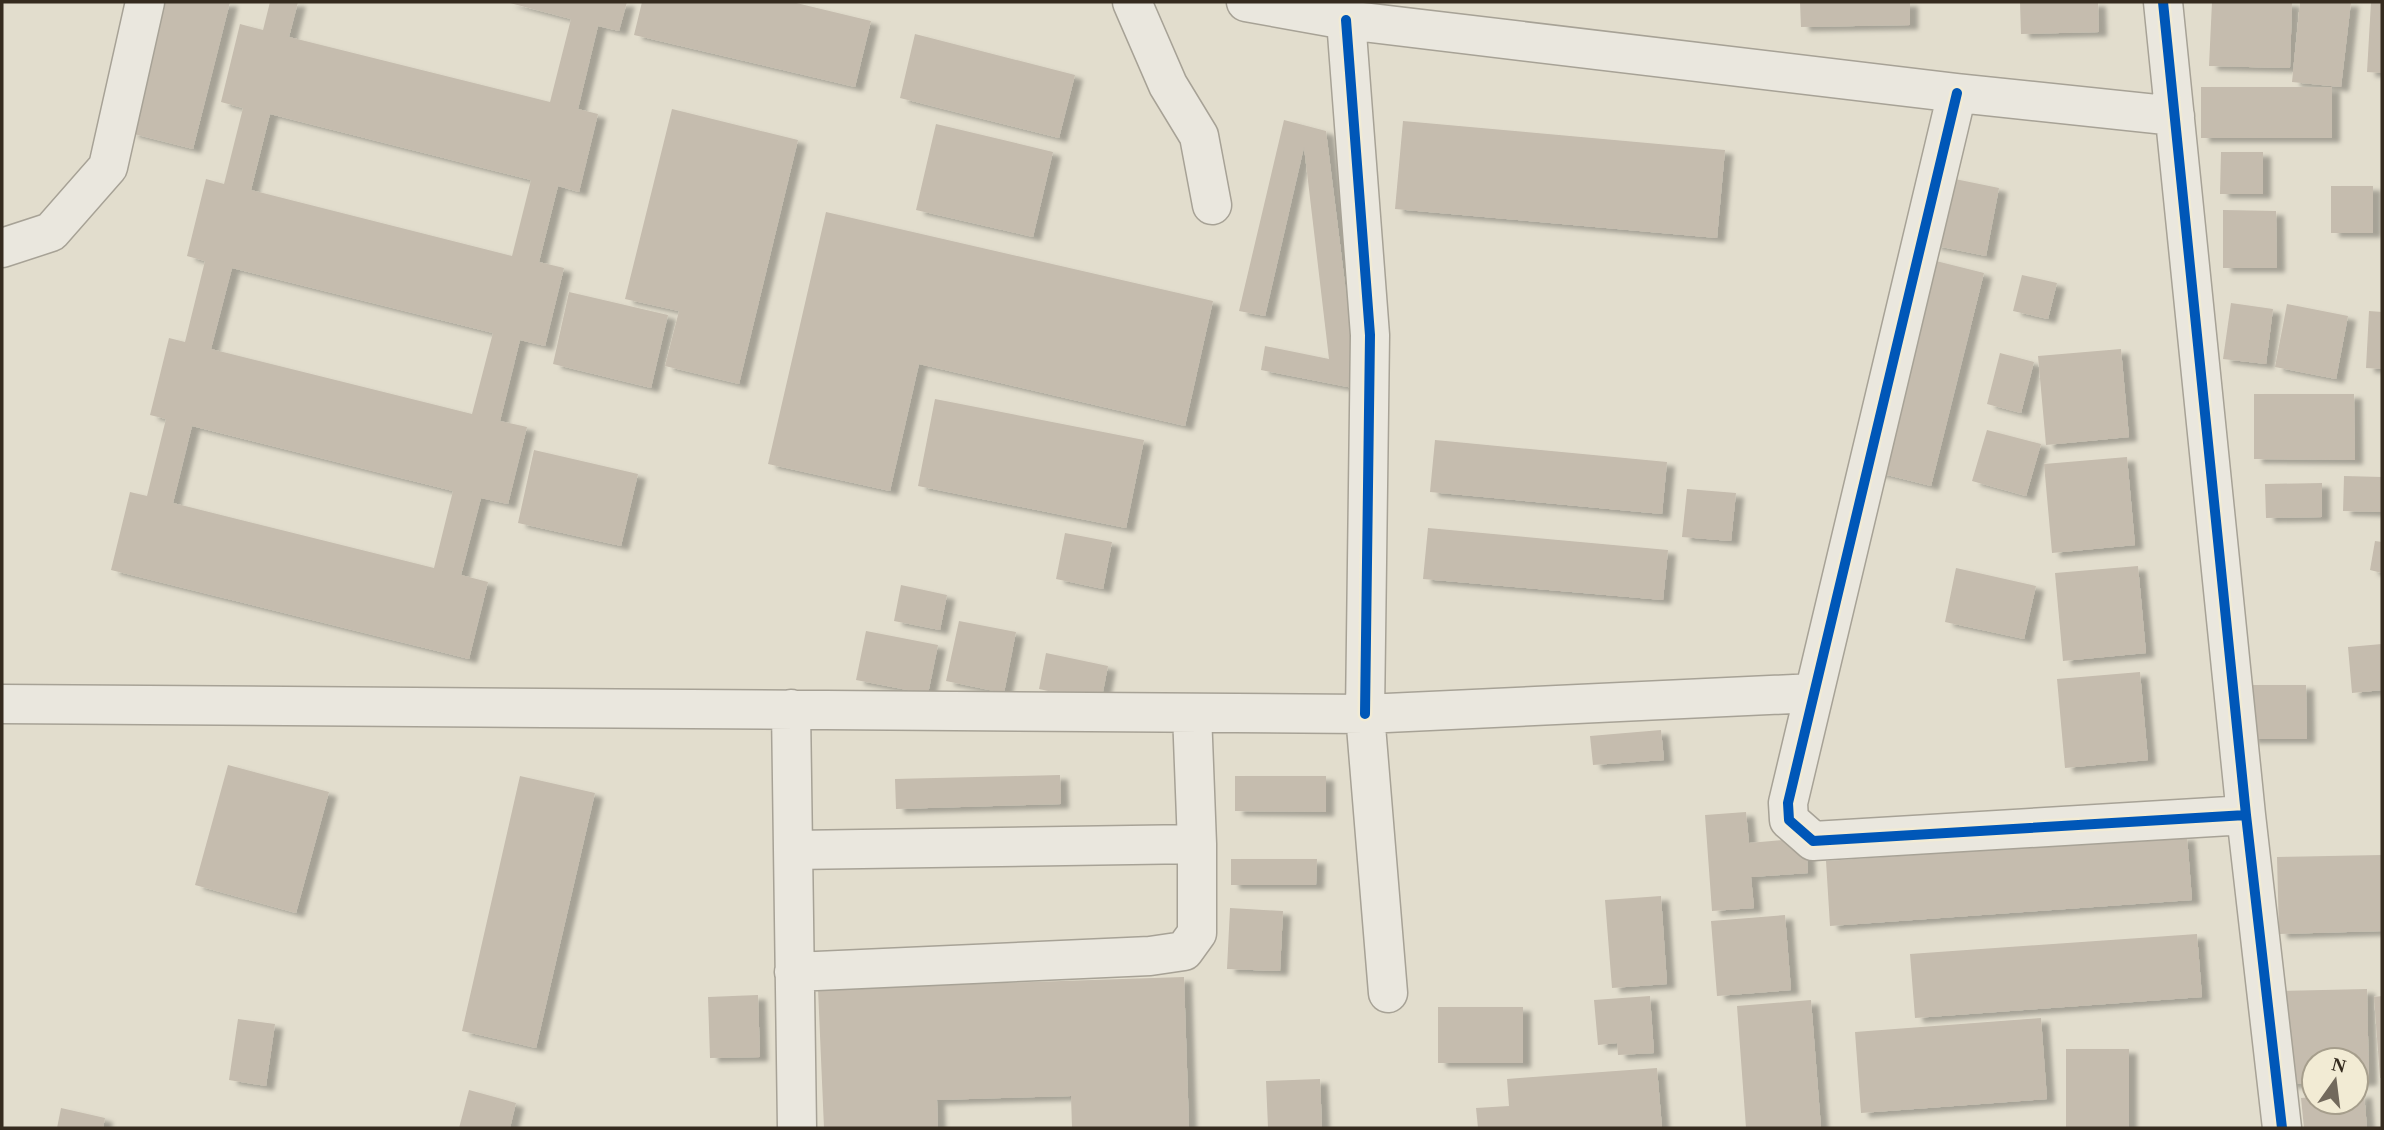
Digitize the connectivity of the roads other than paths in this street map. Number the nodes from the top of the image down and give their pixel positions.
1 (145, 2) edge
2 (1132, 2) edge
3 (1246, 2) edge
4 (2163, 2) edge
5 (1346, 20) junction
6 (1957, 93) junction
7 (2175, 116) junction
8 (1212, 205) dead end
9 (2, 248) edge
10 (1814, 693) junction
11 (2, 704) edge
12 (791, 709) junction
13 (1192, 713) junction
14 (1365, 714) junction
15 (2246, 815) junction
16 (1197, 844) junction
17 (793, 850) junction
18 (794, 972) junction
19 (1388, 993) dead end
20 (797, 1128) edge
21 (2282, 1128) edge

1 - 9 street
2 - 8 street
3 - 5 street
4 - 7 street
5 - 6 street
5 - 14 street
6 - 7 street
6 - 10 street
7 - 15 street
10 - 14 street
10 - 15 street
11 - 12 street
12 - 13 street
12 - 17 street
13 - 14 street
13 - 16 street
14 - 19 street
15 - 21 street
16 - 17 street
16 - 18 street
17 - 18 street
18 - 20 street

